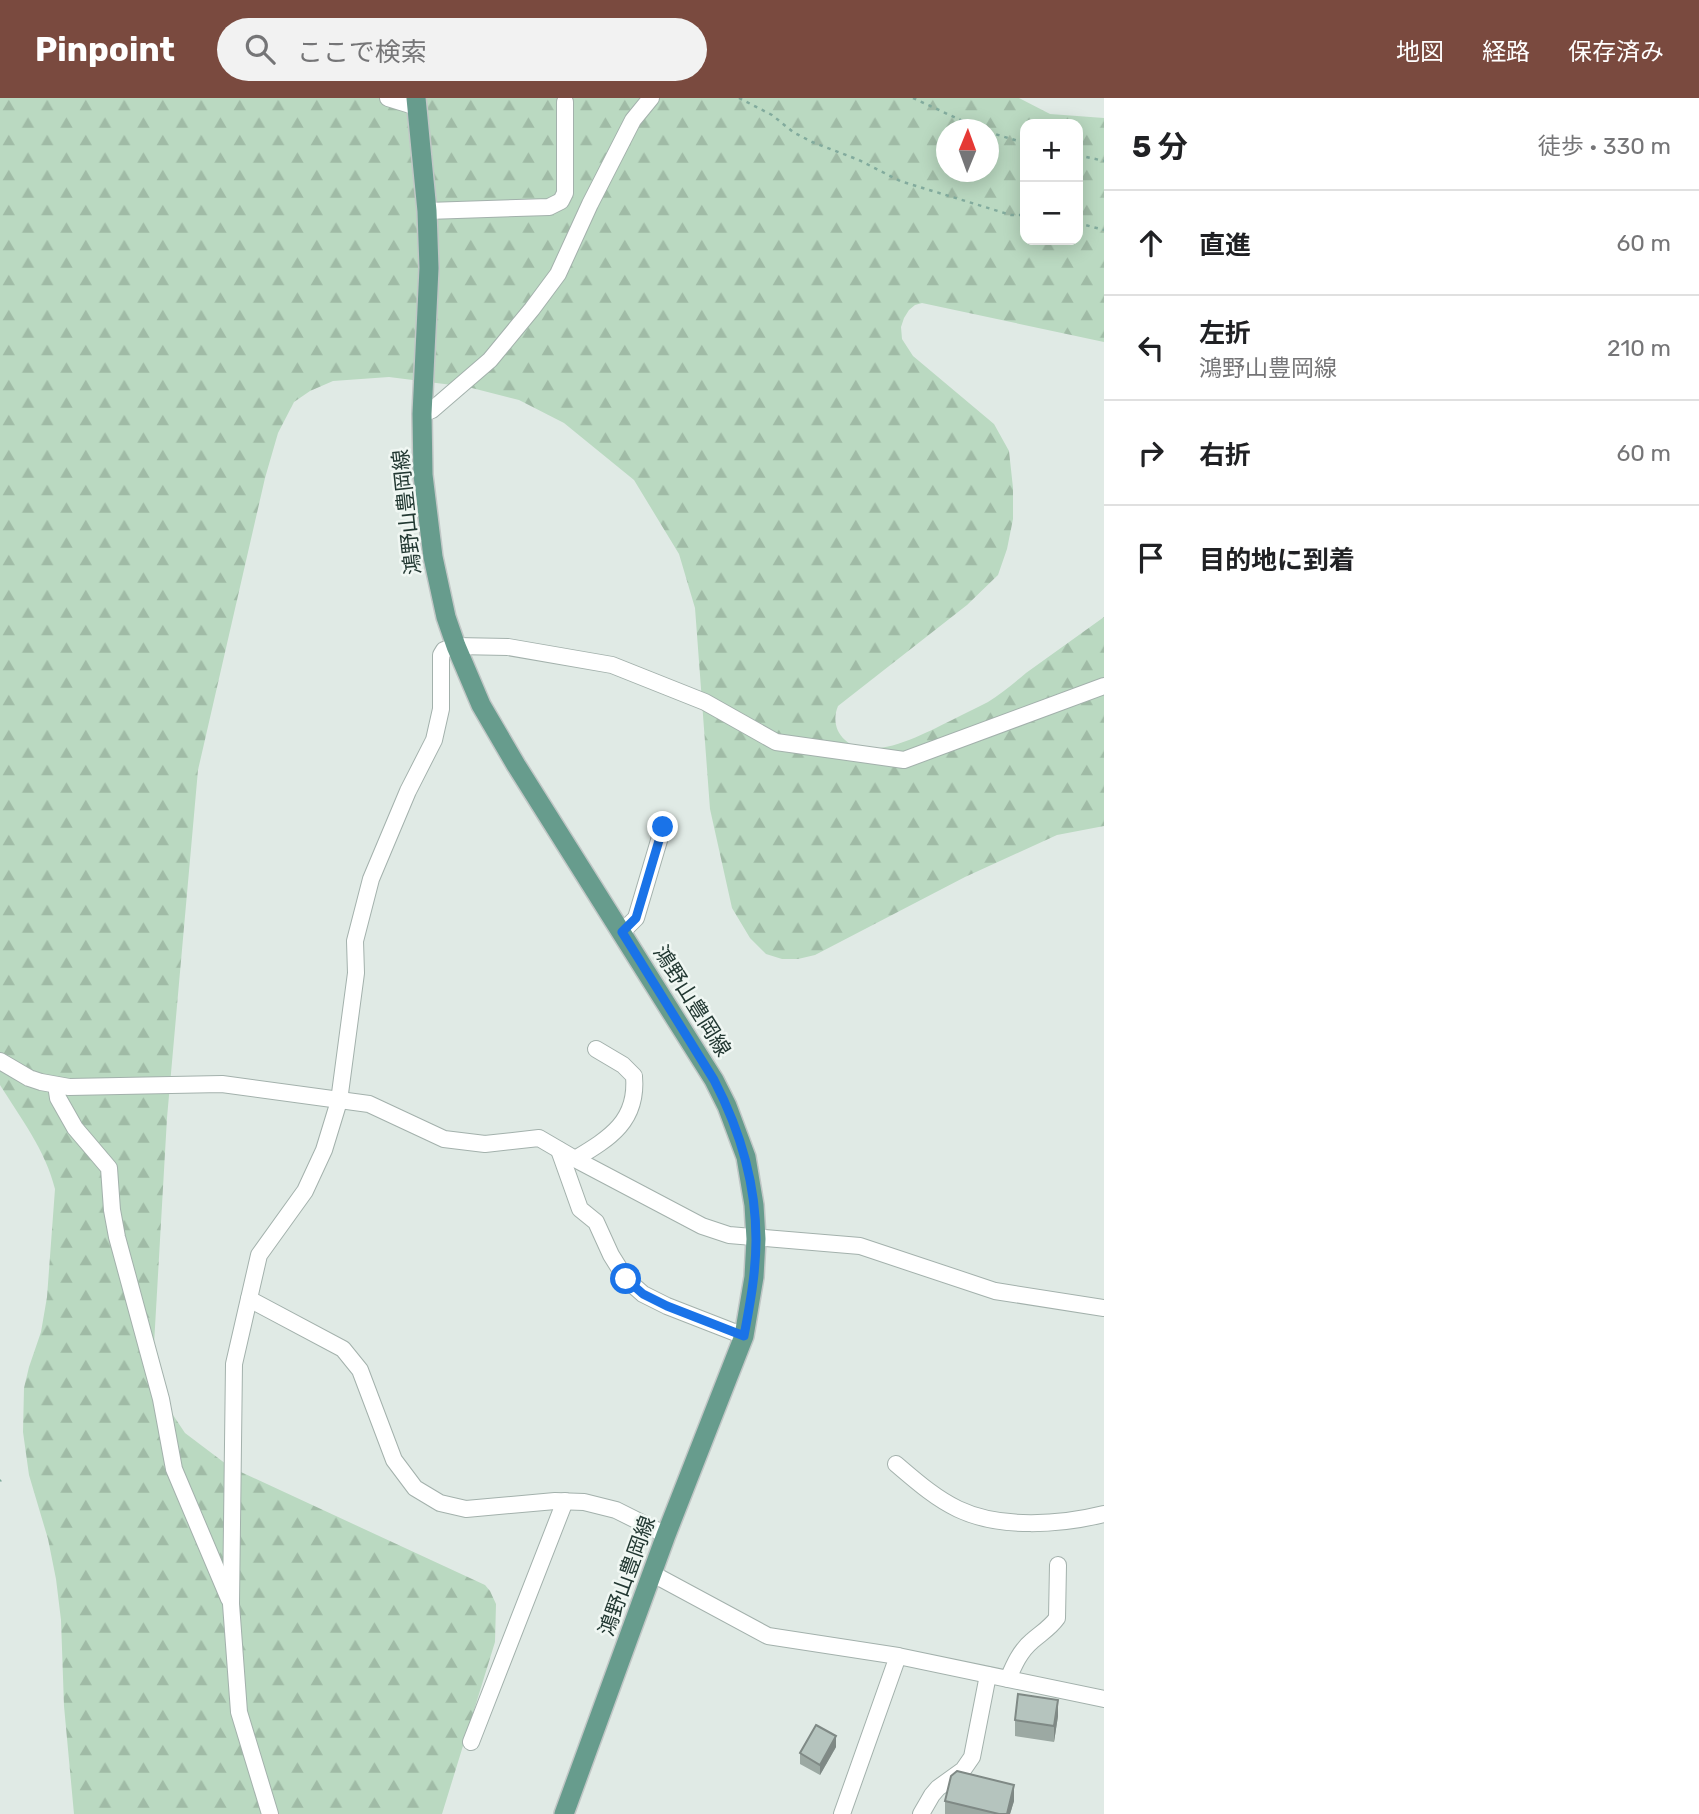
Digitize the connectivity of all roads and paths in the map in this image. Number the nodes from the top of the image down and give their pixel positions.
1 (388, 98) edge
2 (651, 98) edge
3 (739, 98) edge
4 (913, 98) edge
5 (565, 102) dead end
6 (417, 103) edge
7 (958, 119) edge
8 (999, 135) edge
9 (1020, 141) edge
10 (1083, 156) edge
11 (1104, 160) edge
12 (427, 211) junction
13 (1020, 215) edge
14 (1083, 224) edge
15 (1104, 230) edge
16 (422, 414) junction
17 (456, 646) junction
18 (1104, 686) edge
19 (663, 827) dead end
20 (622, 932) junction
21 (596, 1049) dead end
22 (0, 1061) edge
23 (56, 1085) junction
24 (339, 1101) junction
25 (559, 1150) junction
26 (575, 1159) junction
27 (756, 1239) junction
28 (249, 1299) junction
29 (1104, 1308) edge
30 (744, 1336) junction
31 (896, 1464) dead end
32 (565, 1501) junction
33 (1104, 1514) edge
34 (666, 1535) junction
35 (1058, 1565) dead end
36 (651, 1573) junction
37 (231, 1604) junction
38 (898, 1656) junction
39 (988, 1675) junction
40 (1008, 1679) junction
41 (1104, 1699) edge
42 (471, 1742) dead end
43 (270, 1814) edge
44 (564, 1814) edge
45 (842, 1814) edge
46 (921, 1814) edge

1 - 6 street
2 - 16 street
3 - 13 path
4 - 7 path
5 - 12 street
6 - 12 main road, 鴻野山豊岡線
8 - 9 path
10 - 11 path
12 - 16 main road, 鴻野山豊岡線
14 - 15 path
16 - 17 main road, 鴻野山豊岡線
17 - 18 street
17 - 20 main road, 鴻野山豊岡線
17 - 24 street
19 - 20 street
20 - 27 main road, 鴻野山豊岡線
21 - 26 street
22 - 23 street
23 - 24 street
23 - 37 street
24 - 25 street
24 - 28 street
25 - 26 street
25 - 30 street
26 - 27 street
27 - 29 street
27 - 30 main road, 鴻野山豊岡線
28 - 32 street
28 - 37 street
30 - 34 main road, 鴻野山豊岡線
31 - 33 street
32 - 34 street
32 - 42 street
34 - 36 main road, 鴻野山豊岡線
35 - 40 street
36 - 38 street
36 - 44 main road, 鴻野山豊岡線
37 - 43 street
38 - 39 street
38 - 45 street
39 - 40 street
39 - 46 street
40 - 41 street

